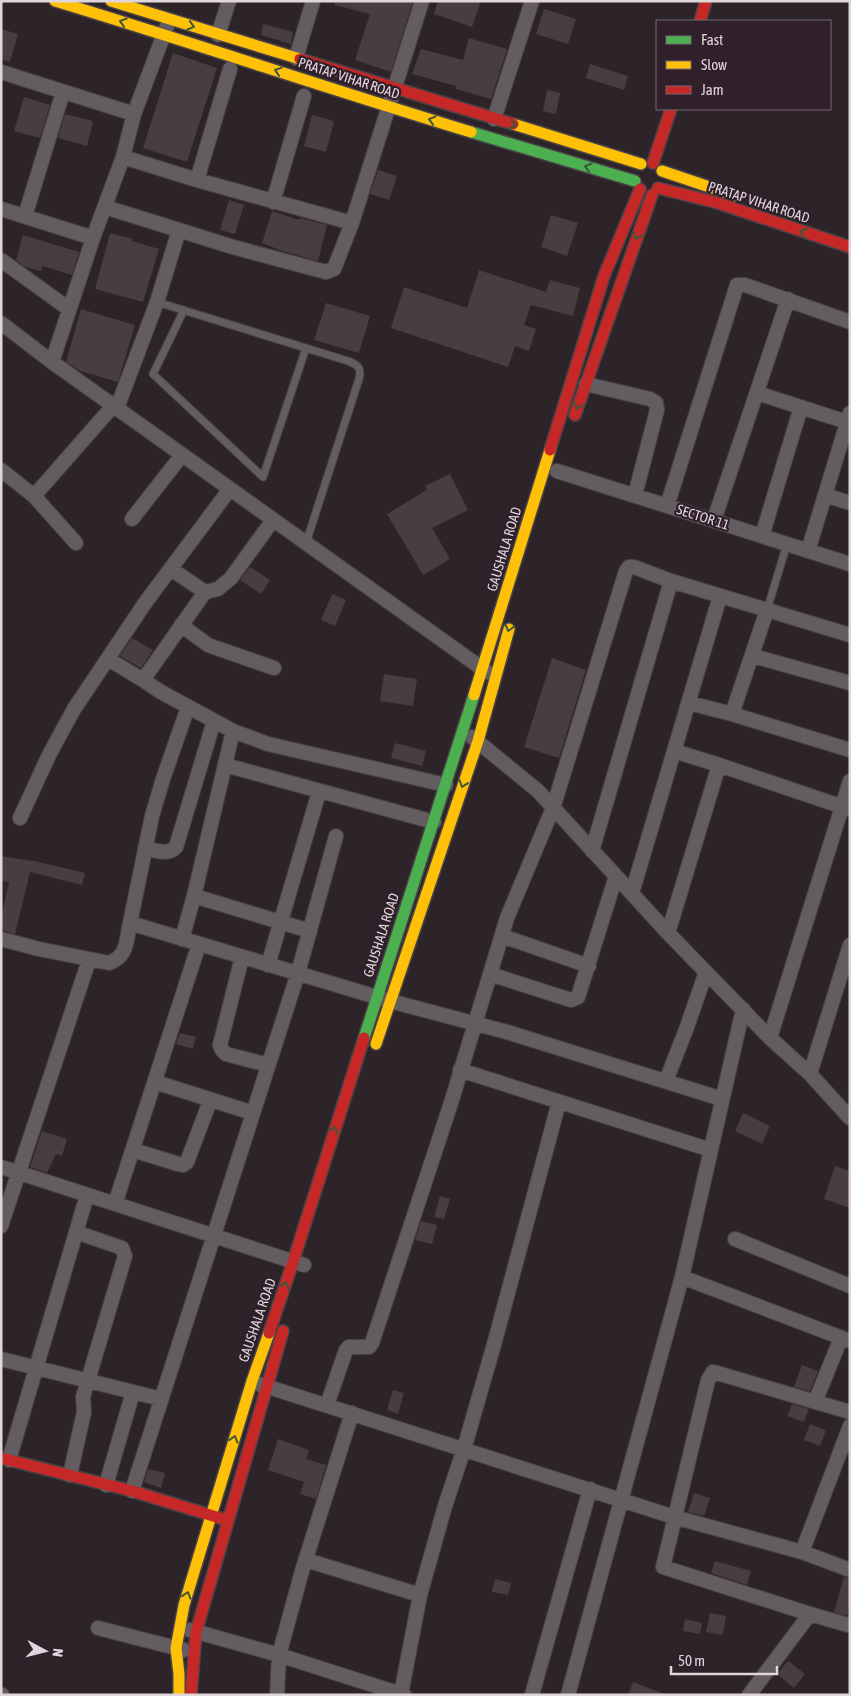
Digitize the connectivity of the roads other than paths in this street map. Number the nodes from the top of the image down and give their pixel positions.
1 (55, 1) edge
2 (111, 1) edge
3 (229, 1) edge
4 (314, 1) edge
5 (422, 1) edge
6 (532, 1) edge
7 (706, 1) edge
8 (169, 20) junction
9 (700, 20) edge
10 (164, 34) junction
11 (218, 34) junction
12 (296, 58) junction
13 (230, 69) dead end
14 (1, 72) edge
15 (395, 88) junction
16 (63, 92) junction
17 (304, 96) dead end
18 (388, 106) junction
19 (671, 110) edge
20 (134, 114) junction
21 (494, 119) junction
22 (123, 157) junction
23 (647, 164) junction
24 (662, 171) junction
25 (196, 180) junction
26 (637, 185) junction
27 (656, 189) junction
28 (746, 199) dead end
29 (273, 202) junction
30 (105, 207) junction
31 (1, 209) edge
32 (25, 216) junction
33 (352, 223) junction
34 (179, 230) junction
35 (93, 238) junction
36 (850, 247) edge
37 (1, 260) edge
38 (788, 300) junction
39 (158, 302) junction
40 (69, 309) junction
41 (184, 310) junction
42 (849, 319) edge
43 (1, 323) edge
44 (306, 348) junction
45 (52, 362) junction
46 (586, 384) junction
47 (757, 393) junction
48 (115, 407) junction
49 (801, 407) junction
50 (848, 418) edge
51 (570, 428) dead end
52 (182, 455) junction
53 (1, 470) edge
54 (556, 471) dead end
55 (230, 489) junction
56 (825, 495) junction
57 (34, 496) junction
58 (635, 496) junction
59 (850, 503) edge
60 (667, 506) junction
61 (132, 519) dead end
62 (715, 519) junction
63 (273, 520) junction
64 (539, 524) dead end
65 (762, 536) junction
66 (76, 542) dead end
67 (306, 544) junction
68 (787, 544) junction
69 (808, 550) junction
70 (528, 560) dead end
71 (850, 564) edge
72 (171, 568) junction
73 (671, 581) junction
74 (205, 592) junction
75 (720, 596) junction
76 (767, 610) junction
77 (513, 614) dead end
78 (181, 625) junction
79 (850, 635) edge
80 (752, 656) junction
81 (108, 660) junction
82 (274, 668) dead end
83 (483, 669) junction
84 (495, 678) junction
85 (143, 680) junction
86 (850, 683) edge
87 (689, 703) junction
88 (188, 707) junction
89 (732, 714) junction
90 (214, 721) junction
91 (463, 730) junction
92 (233, 731) junction
93 (478, 742) junction
94 (850, 750) edge
95 (674, 751) junction
96 (719, 764) junction
97 (225, 765) junction
98 (850, 781) edge
99 (446, 785) junction
100 (319, 792) junction
101 (553, 808) junction
102 (846, 808) edge
103 (20, 818) dead end
104 (434, 822) junction
105 (336, 836) dead end
106 (145, 848) junction
107 (592, 851) junction
108 (616, 876) junction
109 (632, 893) junction
110 (194, 896) junction
111 (280, 921) junction
112 (130, 923) junction
113 (310, 931) junction
114 (668, 933) junction
115 (502, 936) junction
116 (1, 939) edge
117 (182, 939) junction
118 (199, 944) junction
119 (850, 945) edge
120 (242, 957) junction
121 (89, 960) junction
122 (268, 965) junction
123 (589, 966) junction
124 (706, 972) junction
125 (298, 973) junction
126 (490, 974) junction
127 (383, 999) junction
128 (743, 1009) junction
129 (475, 1023) junction
130 (770, 1038) junction
131 (372, 1058) dead end
132 (268, 1065) junction
133 (460, 1070) junction
134 (810, 1074) junction
135 (155, 1082) junction
136 (666, 1082) junction
137 (722, 1099) junction
138 (210, 1101) junction
139 (559, 1102) junction
140 (253, 1113) junction
141 (850, 1118) edge
142 (133, 1150) junction
143 (711, 1150) junction
144 (1, 1167) edge
145 (19, 1172) junction
146 (87, 1195) junction
147 (115, 1204) junction
148 (1, 1226) edge
149 (76, 1232) junction
150 (213, 1237) junction
151 (735, 1239) dead end
152 (301, 1265) junction
153 (682, 1278) junction
154 (850, 1286) edge
155 (286, 1321) dead end
156 (845, 1340) edge
157 (1, 1359) edge
158 (36, 1368) junction
159 (88, 1380) junction
160 (252, 1382) junction
161 (266, 1386) junction
162 (133, 1392) junction
163 (161, 1399) junction
164 (815, 1402) junction
165 (327, 1405) junction
166 (850, 1412) edge
167 (352, 1413) junction
168 (850, 1426) edge
169 (464, 1448) junction
170 (5, 1459) edge
171 (70, 1476) junction
172 (106, 1485) junction
173 (590, 1489) junction
174 (132, 1492) junction
175 (621, 1499) junction
176 (211, 1515) junction
177 (674, 1516) junction
178 (228, 1521) junction
179 (802, 1552) junction
180 (306, 1560) junction
181 (850, 1570) edge
182 (420, 1595) junction
183 (810, 1614) junction
184 (848, 1625) dead end
185 (179, 1627) junction
186 (98, 1628) dead end
187 (196, 1632) junction
188 (176, 1648) junction
189 (195, 1652) junction
190 (278, 1655) junction
191 (402, 1694) edge
192 (178, 1695) edge
193 (190, 1695) edge
194 (276, 1695) edge
195 (532, 1695) edge
196 (568, 1695) edge
197 (749, 1695) edge

10 -> 1 street, PRATAP VIHAR ROAD
2 - 8 street, PRATAP VIHAR ROAD
3 - 11 street
4 - 12 street
5 - 15 street
6 - 21 street
7 - 9 street
8 - 10 street
8 -> 11 street, PRATAP VIHAR ROAD
18 -> 10 street, PRATAP VIHAR ROAD
10 - 20 street
11 - 12 street, PRATAP VIHAR ROAD
12 - 15 street, PRATAP VIHAR ROAD
13 - 25 street
14 - 16 street
15 - 18 street
15 - 21 street, PRATAP VIHAR ROAD
16 - 20 street
16 - 32 street
17 - 29 street
26 -> 18 street, PRATAP VIHAR ROAD
18 - 33 street
19 - 23 street
20 - 22 street
21 -> 23 street, PRATAP VIHAR ROAD
22 - 25 street
22 - 30 street
23 - 24 street, PRATAP VIHAR ROAD
23 - 26 street
24 - 27 street
24 - 28 street, PRATAP VIHAR ROAD
25 - 29 street
26 - 27 street, PRATAP VIHAR ROAD
26 - 83 street, GAUSHALA ROAD
36 -> 27 street, PRATAP VIHAR ROAD
27 -> 46 street
29 - 33 street
30 - 34 street
30 - 35 street
31 - 32 street
32 - 35 street
33 - 34 street
34 - 39 street
35 - 40 street
37 - 40 street
38 - 42 street
38 - 47 street
38 - 60 street
39 - 41 lane
39 - 48 street
40 - 45 street
41 - 44 lane
41 - 44 lane
43 - 45 street
44 - 67 lane
45 - 48 street
46 -> 51 street
46 - 58 street
47 - 49 street
47 - 62 street
48 - 52 street
48 - 57 street
49 - 50 street
49 - 65 street
50 - 56 street
52 - 55 street
52 - 61 street
53 - 57 street
54 - 58 street, SECTOR 11
55 - 63 street
55 - 72 street
56 - 59 street
56 - 69 street
57 - 66 street
58 - 60 street, SECTOR 11
60 - 62 street, SECTOR 11
62 - 65 street, SECTOR 11
63 - 67 street
63 - 74 street
64 - 70 street, GAUSHALA ROAD
65 - 68 street, SECTOR 11
67 - 83 street
68 - 69 street, SECTOR 11
68 - 76 lane
69 - 71 street, SECTOR 11
72 - 74 street
72 - 81 street
73 - 75 street
73 - 101 street
73 - 107 street
74 - 78 street
75 - 76 street
75 - 87 street
76 - 79 street
76 - 80 street
77 -> 84 street, GAUSHALA ROAD
78 - 82 street
78 - 85 street
80 - 86 street
80 - 89 street
81 - 85 street
81 - 103 street
83 - 84 street
83 - 91 street, GAUSHALA ROAD
84 - 93 street, GAUSHALA ROAD
85 - 88 street
87 - 89 street
87 - 95 street
88 - 90 street
88 - 106 street
89 - 94 street
90 - 92 street
90 - 106 street
91 - 93 street
91 - 99 street, GAUSHALA ROAD
92 - 97 street
92 - 99 street
93 - 101 street
93 -> 127 street, GAUSHALA ROAD
95 - 96 street
95 - 109 street
96 - 102 street
96 - 114 street
97 - 100 street
97 - 110 street
98 - 102 street
99 - 104 street, GAUSHALA ROAD
100 - 104 street
100 - 111 street
101 - 107 street
101 - 115 street
102 - 130 street
104 - 127 street, GAUSHALA ROAD
105 - 113 street
106 - 112 street
107 - 108 street
108 - 109 street
108 - 123 street
109 - 114 street
110 - 111 street
110 - 117 street
111 - 113 street
111 - 122 street
112 - 117 street
112 - 121 street
113 - 125 street
114 - 124 street
115 - 123 street
115 - 126 street
116 - 121 street
117 - 118 street
118 - 120 street
118 - 135 street
119 - 134 street
120 - 122 street
120 - 132 street
121 - 145 street
122 - 125 street
123 - 126 street
124 - 128 street
124 - 136 street
125 - 127 street
125 - 132 street
126 - 129 street
127 - 129 street
127 - 131 street, GAUSHALA ROAD
152 -> 127 street, GAUSHALA ROAD
128 - 130 street
128 - 137 street
129 - 133 street
129 - 136 street
130 - 134 street
132 - 140 street
133 - 139 street
133 - 165 street
134 - 141 street
135 - 138 street
135 - 142 street
136 - 137 street
137 - 143 street
138 - 140 street
138 - 142 street
139 - 143 street
139 - 169 street
140 - 150 street
142 - 147 street
143 - 153 street
144 - 145 street
145 - 146 street
145 - 148 street
146 - 147 street
146 - 149 street
147 - 150 street
149 - 158 street
149 - 159 street
150 - 152 street
150 - 163 street
151 - 154 street
160 -> 152 street, GAUSHALA ROAD
153 - 156 street
153 - 175 street
155 - 161 street, GAUSHALA ROAD
156 - 164 street
157 - 158 street
158 - 159 street
158 - 170 street
159 - 162 street
159 - 171 street
160 - 161 street
176 -> 160 street, GAUSHALA ROAD
161 - 165 street
161 - 178 street, GAUSHALA ROAD
162 - 163 street
162 - 172 street
163 - 174 street
164 - 166 street
164 - 177 street
165 - 167 street
167 - 169 street
167 - 180 street
168 - 179 street
169 - 173 street
169 - 182 street
170 - 171 street
171 - 172 street
172 - 174 street
173 - 175 street
173 - 195 street
174 - 176 street
175 - 177 street
175 - 196 street
176 - 178 street
185 -> 176 street, GAUSHALA ROAD
177 - 179 street
177 - 183 street
178 - 187 street, GAUSHALA ROAD
179 - 181 street
180 - 182 street
180 - 190 street
182 - 191 street
183 - 184 street
183 - 197 street
185 - 187 street
185 - 188 street, GAUSHALA ROAD
186 - 188 street
187 - 189 street, GAUSHALA ROAD
187 - 190 street
188 - 189 street
188 - 192 street, GAUSHALA ROAD
189 - 193 street, GAUSHALA ROAD
190 - 191 street
190 - 194 street

